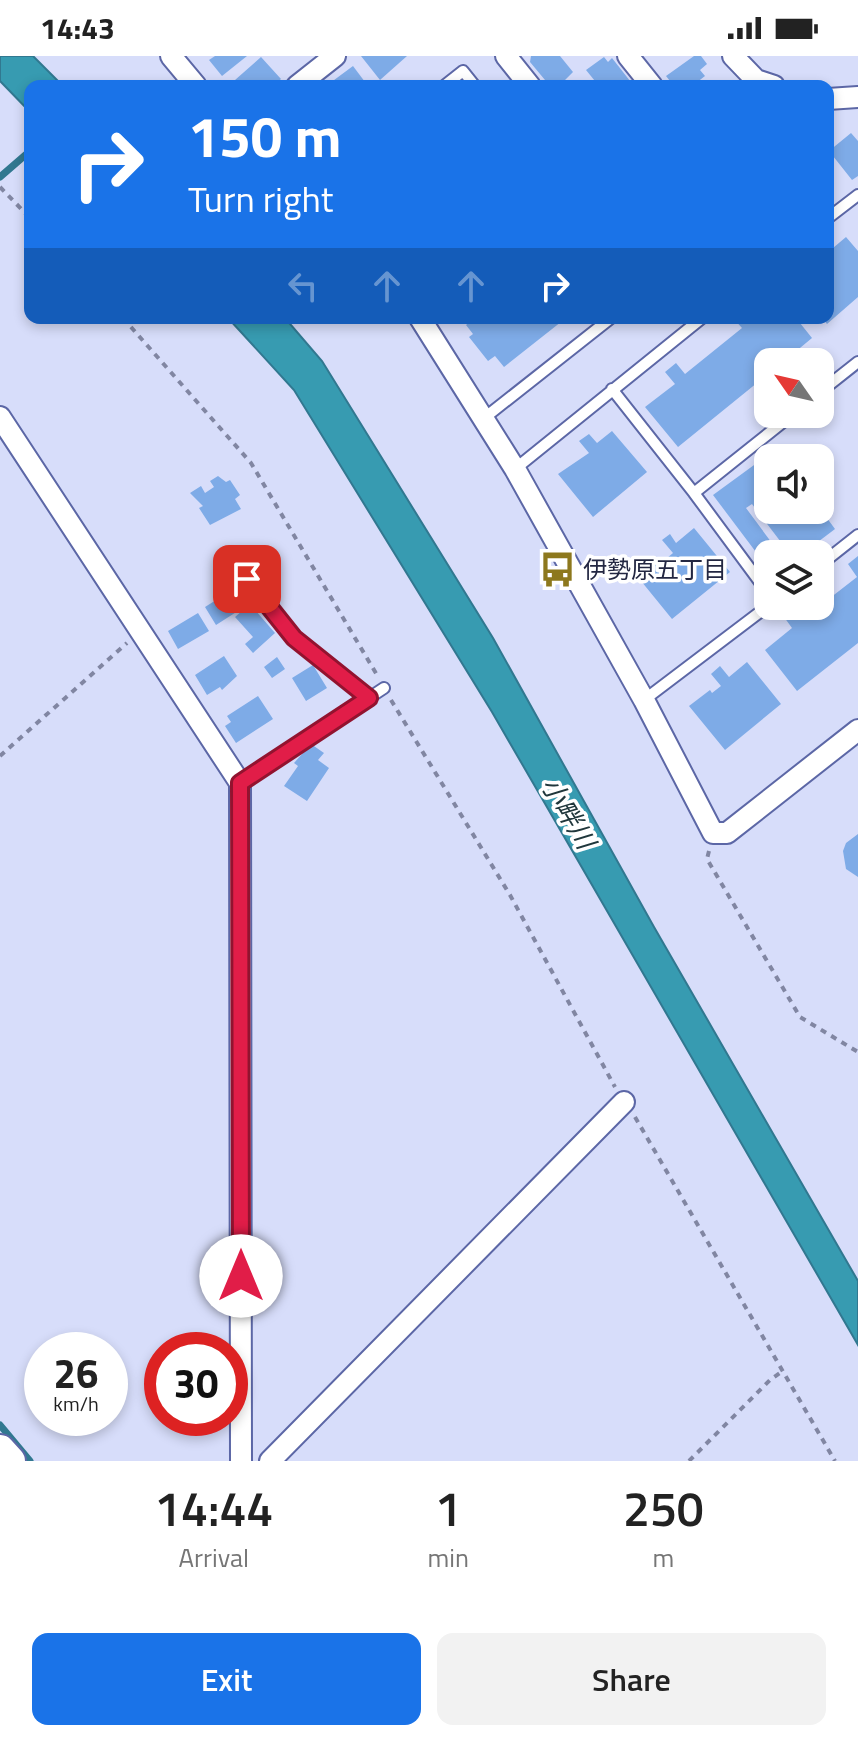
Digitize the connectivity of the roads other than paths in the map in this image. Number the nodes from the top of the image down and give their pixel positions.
1 (171, 56) edge
2 (335, 56) edge
3 (506, 56) edge
4 (628, 56) edge
5 (733, 56) edge
6 (191, 80) edge
7 (305, 80) edge
8 (452, 80) edge
9 (470, 80) edge
10 (525, 80) edge
11 (647, 80) edge
12 (756, 80) edge
13 (858, 97) edge
14 (834, 99) edge
15 (858, 195) edge
16 (834, 213) edge
17 (424, 324) edge
18 (603, 324) edge
19 (694, 324) edge
20 (858, 362) edge
21 (834, 381) edge
22 (612, 389) junction
23 (0, 417) edge
24 (483, 419) junction
25 (775, 428) edge
26 (515, 469) junction
27 (694, 493) junction
28 (858, 535) edge
29 (834, 554) edge
30 (754, 574) edge
31 (247, 579) dead end
32 (754, 617) edge
33 (384, 688) road end
34 (369, 698) junction
35 (644, 700) junction
36 (858, 730) edge
37 (240, 783) junction
38 (624, 1102) road end
39 (0, 1450) edge
40 (10, 1461) edge
41 (241, 1461) edge
42 (270, 1461) edge

1 - 6 street
2 - 7 street
3 - 10 street
4 - 11 street
5 - 12 street
8 - 9 lane
13 - 14 street
15 - 16 lane
17 - 24 street
18 - 24 lane
19 - 22 lane
20 - 21 lane
22 - 26 lane
22 - 27 lane
23 - 37 street
24 - 26 street
25 - 27 lane
26 - 35 street
27 - 30 lane
28 - 29 lane
31 - 34 lane
32 - 35 lane
33 - 34 lane
34 - 37 lane
35 - 36 street
37 - 41 street
38 - 42 street
39 - 40 street

